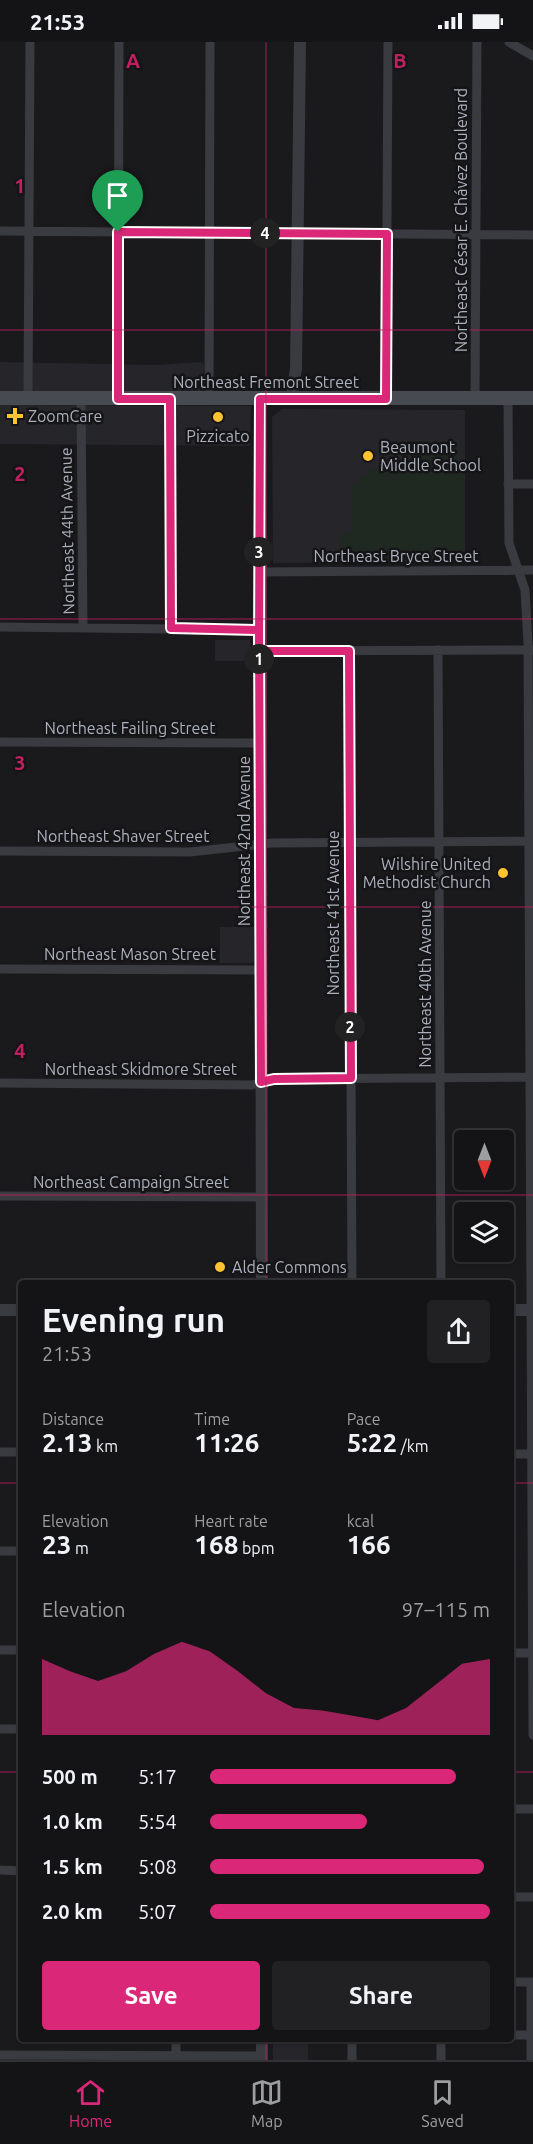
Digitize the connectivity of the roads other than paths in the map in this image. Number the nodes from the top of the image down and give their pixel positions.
1 (30, 42) edge
2 (119, 42) edge
3 (210, 42) edge
4 (300, 42) edge
5 (388, 42) edge
6 (477, 42) edge
7 (509, 42) edge
8 (533, 56) edge
9 (0, 231) edge
10 (28, 232) junction
11 (118, 232) junction
12 (208, 233) junction
13 (297, 233) junction
14 (387, 234) junction
15 (476, 234) junction
16 (533, 235) edge
17 (0, 398) edge
18 (475, 398) junction
19 (508, 398) junction
20 (533, 398) edge
21 (28, 399) junction
22 (81, 399) junction
23 (118, 399) junction
24 (170, 399) junction
25 (209, 399) junction
26 (260, 399) junction
27 (291, 399) junction
28 (386, 399) junction
29 (508, 484) junction
30 (533, 484) edge
31 (518, 570) junction
32 (533, 570) edge
33 (259, 572) junction
34 (0, 627) edge
35 (83, 628) junction
36 (171, 628) junction
37 (259, 630) junction
38 (438, 650) junction
39 (531, 650) edge
40 (259, 651) junction
41 (349, 651) junction
42 (0, 742) edge
43 (260, 743) junction
44 (439, 841) junction
45 (531, 841) edge
46 (350, 842) junction
47 (260, 845) junction
48 (0, 851) edge
49 (0, 969) edge
50 (261, 970) junction
51 (531, 1077) edge
52 (351, 1078) junction
53 (440, 1078) junction
54 (261, 1082) junction
55 (0, 1083) edge
56 (0, 1196) edge
57 (262, 1197) junction
58 (262, 1280) edge
59 (352, 1280) edge
60 (441, 1280) edge
61 (0, 1310) edge
62 (18, 1310) edge
63 (514, 1310) edge
64 (532, 1310) edge
65 (0, 1452) edge
66 (18, 1452) edge
67 (514, 1454) edge
68 (532, 1454) edge
69 (0, 1551) edge
70 (18, 1551) edge
71 (0, 1650) edge
72 (18, 1650) edge
73 (514, 1653) edge
74 (533, 1653) edge
75 (0, 1729) edge
76 (18, 1729) edge
77 (533, 1735) edge
78 (514, 1809) edge
79 (533, 1809) edge
80 (0, 1870) edge
81 (18, 1871) edge
82 (514, 1897) edge
83 (533, 1897) edge
84 (514, 1982) edge
85 (532, 1982) edge
86 (514, 2035) edge
87 (532, 2035) edge
88 (176, 2042) edge
89 (262, 2042) edge
90 (352, 2042) edge
91 (441, 2042) edge
92 (0, 2055) edge
93 (176, 2056) junction
94 (262, 2058) edge
95 (352, 2060) edge
96 (441, 2060) edge
97 (531, 2060) edge

1 - 10 street
2 - 11 street
3 - 12 street
4 - 13 street
5 - 14 street
6 - 15 street, Northeast César E. Chávez Boulevard
7 - 8 street
9 - 10 street
10 - 11 street
10 - 21 street
11 - 12 street
11 - 23 street
12 - 13 street
12 - 25 street
13 - 14 street
13 - 27 street
14 - 15 street
14 - 28 street
15 - 16 street
15 - 18 street, Northeast César E. Chávez Boulevard
17 - 21 main road, Northeast Fremont Street
18 - 19 main road, Northeast Fremont Street
18 - 28 main road, Northeast Fremont Street
19 - 20 main road, Northeast Fremont Street
19 - 29 street
21 - 22 main road, Northeast Fremont Street
22 - 23 main road, Northeast Fremont Street
22 - 35 street, Northeast 44th Avenue
23 - 24 main road, Northeast Fremont Street
24 - 25 main road, Northeast Fremont Street
24 - 36 street
25 - 26 main road, Northeast Fremont Street
26 - 27 main road, Northeast Fremont Street
26 - 33 street, Northeast 42nd Avenue
27 - 28 main road, Northeast Fremont Street
29 - 30 street
29 - 31 street
31 - 32 street, Northeast Bryce Street
31 - 33 street, Northeast Bryce Street
31 - 39 street
33 - 37 street, Northeast 42nd Avenue
34 - 35 street
35 - 36 street
36 - 37 street
37 - 40 street, Northeast 42nd Avenue
38 - 39 street
38 - 41 street
38 - 44 street, Northeast 40th Avenue
39 - 45 street
40 - 41 street
40 - 43 street, Northeast 42nd Avenue
41 - 46 street, Northeast 41st Avenue
42 - 43 street, Northeast Failing Street
43 - 47 street, Northeast 42nd Avenue
44 - 45 street, Northeast Shaver Street
44 - 46 street, Northeast Shaver Street
44 - 53 street, Northeast 40th Avenue
45 - 51 street
46 - 47 street, Northeast Shaver Street
46 - 52 street, Northeast 41st Avenue
47 - 48 street, Northeast Shaver Street
47 - 50 street, Northeast 42nd Avenue
49 - 50 street, Northeast Mason Street
50 - 54 street, Northeast 42nd Avenue
51 - 53 street, Northeast Skidmore Street
51 - 64 street
52 - 53 street, Northeast Skidmore Street
52 - 54 street, Northeast Skidmore Street
52 - 59 street, Northeast 41st Avenue
53 - 60 street, Northeast 40th Avenue
54 - 55 street, Northeast Skidmore Street
54 - 57 street, Northeast 42nd Avenue
56 - 57 street, Northeast Campaign Street
57 - 58 street, Northeast 42nd Avenue
61 - 62 street
63 - 64 street
64 - 68 street
65 - 66 street
67 - 68 street
68 - 74 street
69 - 70 street
71 - 72 street
73 - 74 street
74 - 77 street
75 - 76 street
78 - 79 street
80 - 81 street
82 - 83 street
84 - 85 street
85 - 87 street
86 - 87 street
87 - 97 street
88 - 93 street
89 - 94 street
90 - 95 street
91 - 96 street
92 - 93 street
93 - 94 street

